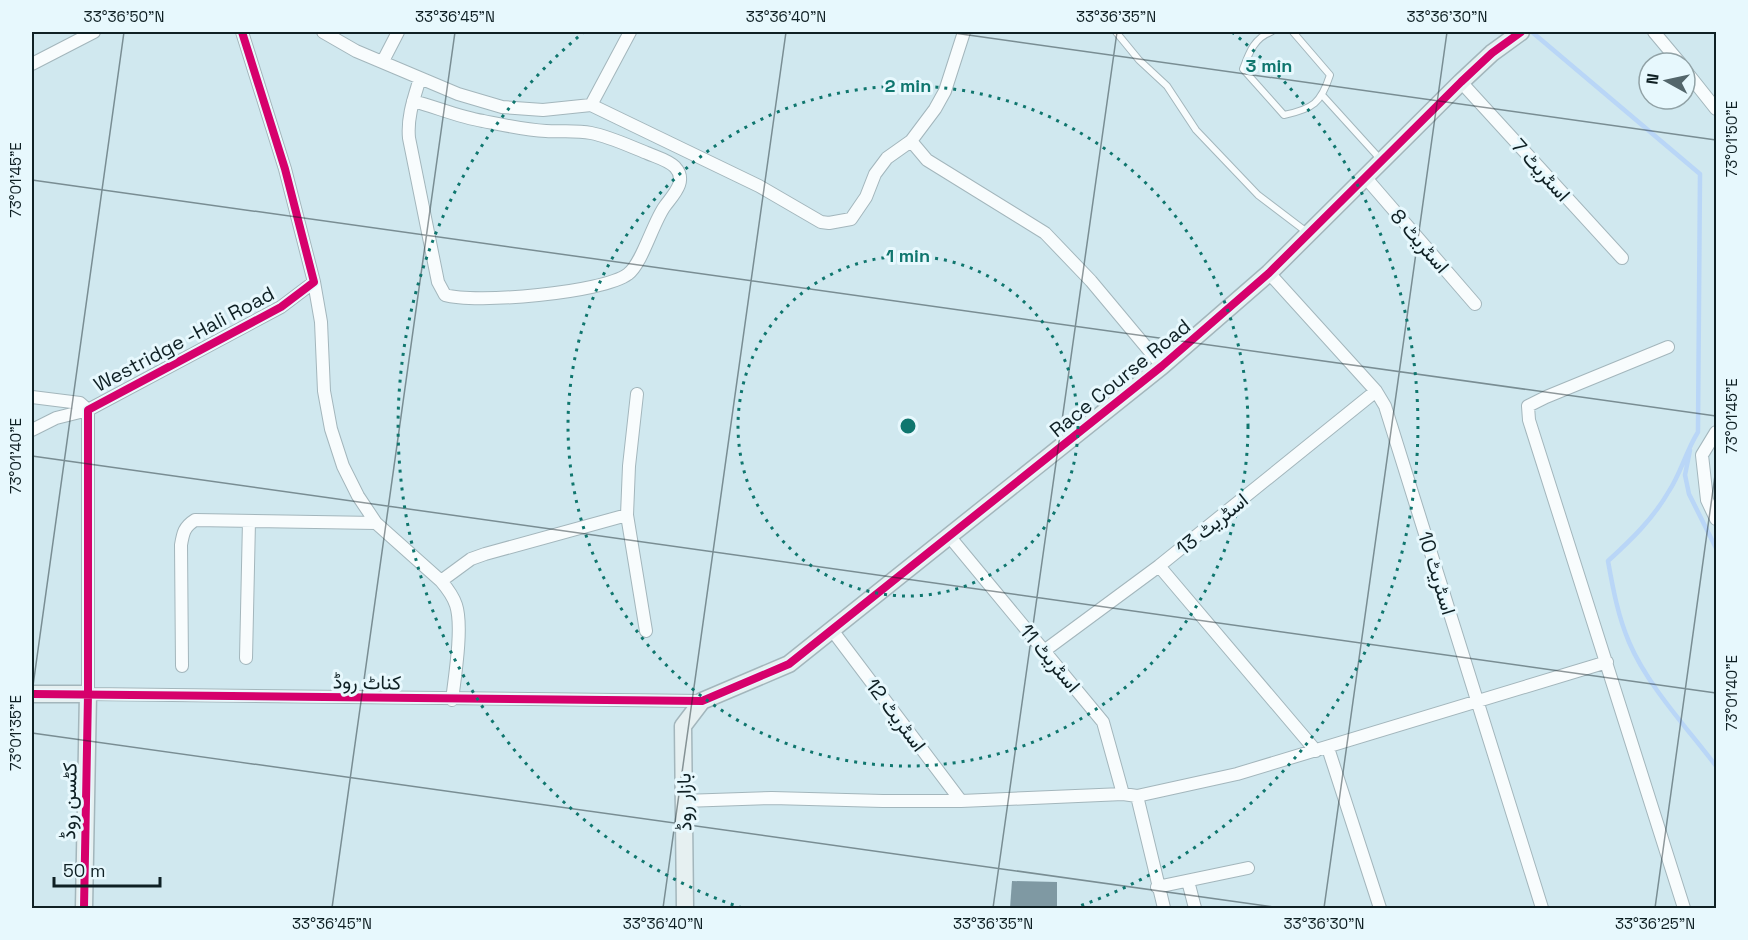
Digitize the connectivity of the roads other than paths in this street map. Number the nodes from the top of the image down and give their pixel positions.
1 (94, 32) edge
2 (323, 32) edge
3 (398, 32) edge
4 (630, 32) edge
5 (964, 32) edge
6 (1116, 32) edge
7 (1271, 32) edge
8 (1293, 32) edge
9 (1521, 32) edge
10 (1654, 32) edge
11 (245, 33) edge
12 (1670, 51) edge
13 (383, 61) junction
14 (32, 64) edge
15 (420, 78) junction
16 (1461, 81) junction
17 (1697, 85) edge
18 (1323, 96) junction
19 (413, 101) junction
20 (591, 105) junction
21 (1716, 109) edge
22 (912, 141) junction
23 (1382, 161) junction
24 (1366, 178) junction
25 (1308, 233) junction
26 (1622, 258) dead end
27 (1269, 273) junction
28 (314, 282) junction
29 (1475, 304) dead end
30 (1668, 347) dead end
31 (1162, 366) junction
32 (1376, 391) junction
33 (637, 394) dead end
34 (32, 397) edge
35 (88, 410) junction
36 (32, 430) edge
37 (1716, 432) edge
38 (627, 515) junction
39 (1716, 519) edge
40 (249, 521) junction
41 (375, 524) junction
42 (948, 536) junction
43 (1159, 566) junction
44 (441, 581) junction
45 (832, 630) junction
46 (646, 631) dead end
47 (1044, 651) junction
48 (246, 658) dead end
49 (1606, 662) junction
50 (182, 666) dead end
51 (32, 694) edge
52 (88, 694) junction
53 (452, 700) junction
54 (702, 701) junction
55 (1477, 703) junction
56 (1322, 750) junction
57 (1123, 794) junction
58 (1137, 796) junction
59 (683, 801) junction
60 (961, 801) junction
61 (1248, 868) dead end
62 (1188, 881) junction
63 (1157, 887) junction
64 (84, 909) edge
65 (685, 909) edge
66 (1164, 909) edge
67 (1195, 909) edge
68 (1380, 909) edge
69 (1542, 909) edge
70 (1684, 909) edge

1 - 14 street
2 - 13 street
3 - 13 street
4 - 20 street
5 - 22 street
6 - 25 lane
7 - 18 lane
8 - 18 lane
9 - 16 street, Race Course Road
10 - 12 street
11 - 28 street
13 - 15 street
15 - 19 street
15 - 20 street
16 - 23 street, Race Course Road
16 - 26 street, اسٹریٹ 7
17 - 21 street
18 - 23 lane
19 - 19 street
20 - 22 street
22 - 31 street
23 - 24 street, Race Course Road
24 - 25 street, Race Course Road
24 - 29 street, اسٹریٹ 8
25 - 27 street, Race Course Road
27 - 31 street, Race Course Road
27 - 32 street, اسٹریٹ 10
28 - 35 street, Westridge -Hali Road
28 - 41 street
30 - 49 street
31 - 42 street, Race Course Road
32 - 43 street, اسٹریٹ 13
32 - 55 street, اسٹریٹ 10
33 - 38 street
34 - 35 street
35 - 36 street
35 - 52 street, Westridge -Hali Road
37 - 39 street
38 - 44 street
38 - 46 street
40 - 41 street
40 - 48 street
40 - 50 street
41 - 44 street
42 - 45 street, Race Course Road
42 - 47 street, اسٹریٹ 11
43 - 47 street, اسٹریٹ 13
43 - 56 street
44 - 53 street
45 - 54 street, Race Course Road
45 - 60 street, اسٹریٹ 12
47 - 57 street, اسٹریٹ 11
49 - 55 street
49 - 70 street
51 - 52 street, کناٹ روڈ
52 - 53 street, کناٹ روڈ
52 - 64 street, کٹسن روڈ
53 - 54 street, کناٹ روڈ
54 - 59 street, بازار روڈ
55 - 56 street
55 - 69 street, اسٹریٹ 10
56 - 58 street
56 - 68 street
57 - 58 street
57 - 60 street
58 - 63 street
59 - 60 street
59 - 65 street, بازار روڈ
61 - 62 street
62 - 63 street
62 - 67 street
63 - 66 street

